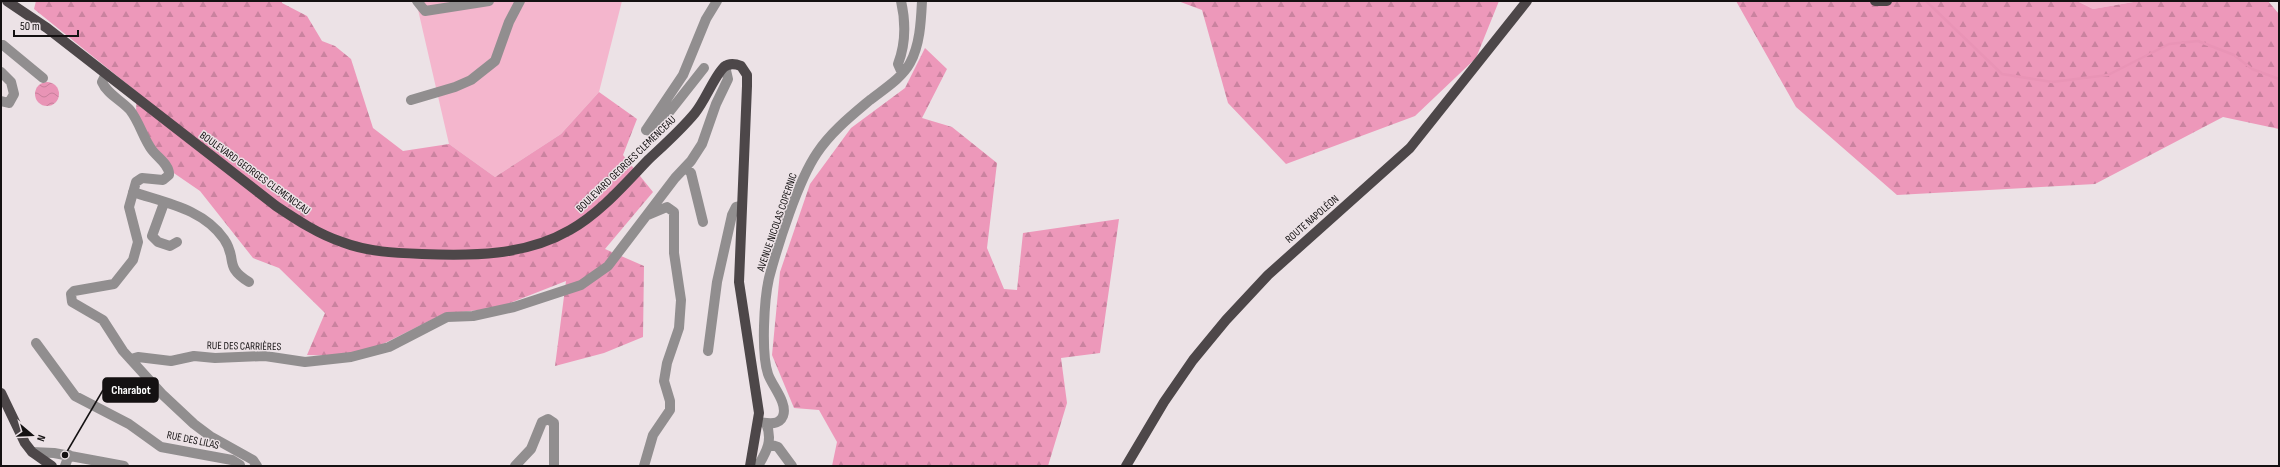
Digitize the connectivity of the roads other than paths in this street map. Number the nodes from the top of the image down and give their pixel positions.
1 (7, 1) edge
2 (417, 1) edge
3 (489, 1) edge
4 (520, 1) edge
5 (718, 1) edge
6 (901, 1) edge
7 (922, 1) edge
8 (1527, 1) edge
9 (1875, 1) edge
10 (1887, 1) edge
11 (2, 44) edge
12 (725, 66) junction
13 (704, 68) dead end
14 (1, 72) edge
15 (902, 73) junction
16 (106, 74) junction
17 (43, 78) dead end
18 (411, 100) dead end
19 (1, 101) edge
20 (686, 168) junction
21 (133, 192) junction
22 (164, 202) junction
23 (741, 206) junction
24 (648, 215) junction
25 (703, 222) dead end
26 (177, 242) dead end
27 (250, 282) dead end
28 (36, 342) dead end
29 (708, 351) dead end
30 (131, 359) junction
31 (1, 393) edge
32 (763, 422) junction
33 (769, 444) junction
34 (32, 452) junction
35 (54, 453) junction
36 (69, 455) junction
37 (50, 465) edge
38 (65, 466) edge
39 (124, 466) edge
40 (238, 466) edge
41 (258, 466) edge
42 (515, 466) edge
43 (554, 466) edge
44 (644, 466) edge
45 (750, 466) edge
46 (758, 466) edge
47 (792, 466) edge
48 (1126, 466) edge

1 - 16 main road, BOULEVARD GEORGES CLEMENCEAU
2 - 3 street
4 - 18 street
5 - 13 street
6 - 15 street
7 - 15 street, AVENUE NICOLAS COPERNIC
8 - 48 main road, ROUTE NAPOLÉON
9 - 10 main road
11 - 17 street
12 - 16 main road, BOULEVARD GEORGES CLEMENCEAU
12 - 20 street, RUE DES CARRIÈRES
12 - 23 main road
14 - 19 street
15 - 32 street, AVENUE NICOLAS COPERNIC
16 - 21 street
20 - 24 street, RUE DES CARRIÈRES
20 - 25 street
21 - 22 street
21 - 30 street
22 - 26 street
22 - 27 street
23 - 29 street
23 - 32 main road
24 - 30 street, RUE DES CARRIÈRES
24 - 44 street
28 - 40 street, RUE DES LILAS
30 - 41 street
31 - 34 main road
32 - 33 street
32 - 45 main road
33 - 46 street
33 - 47 street
34 - 35 street
34 - 37 main road
35 - 36 street
35 - 37 street
36 - 38 street
36 - 39 street
40 - 41 street, RUE DES LILAS
42 - 43 street

